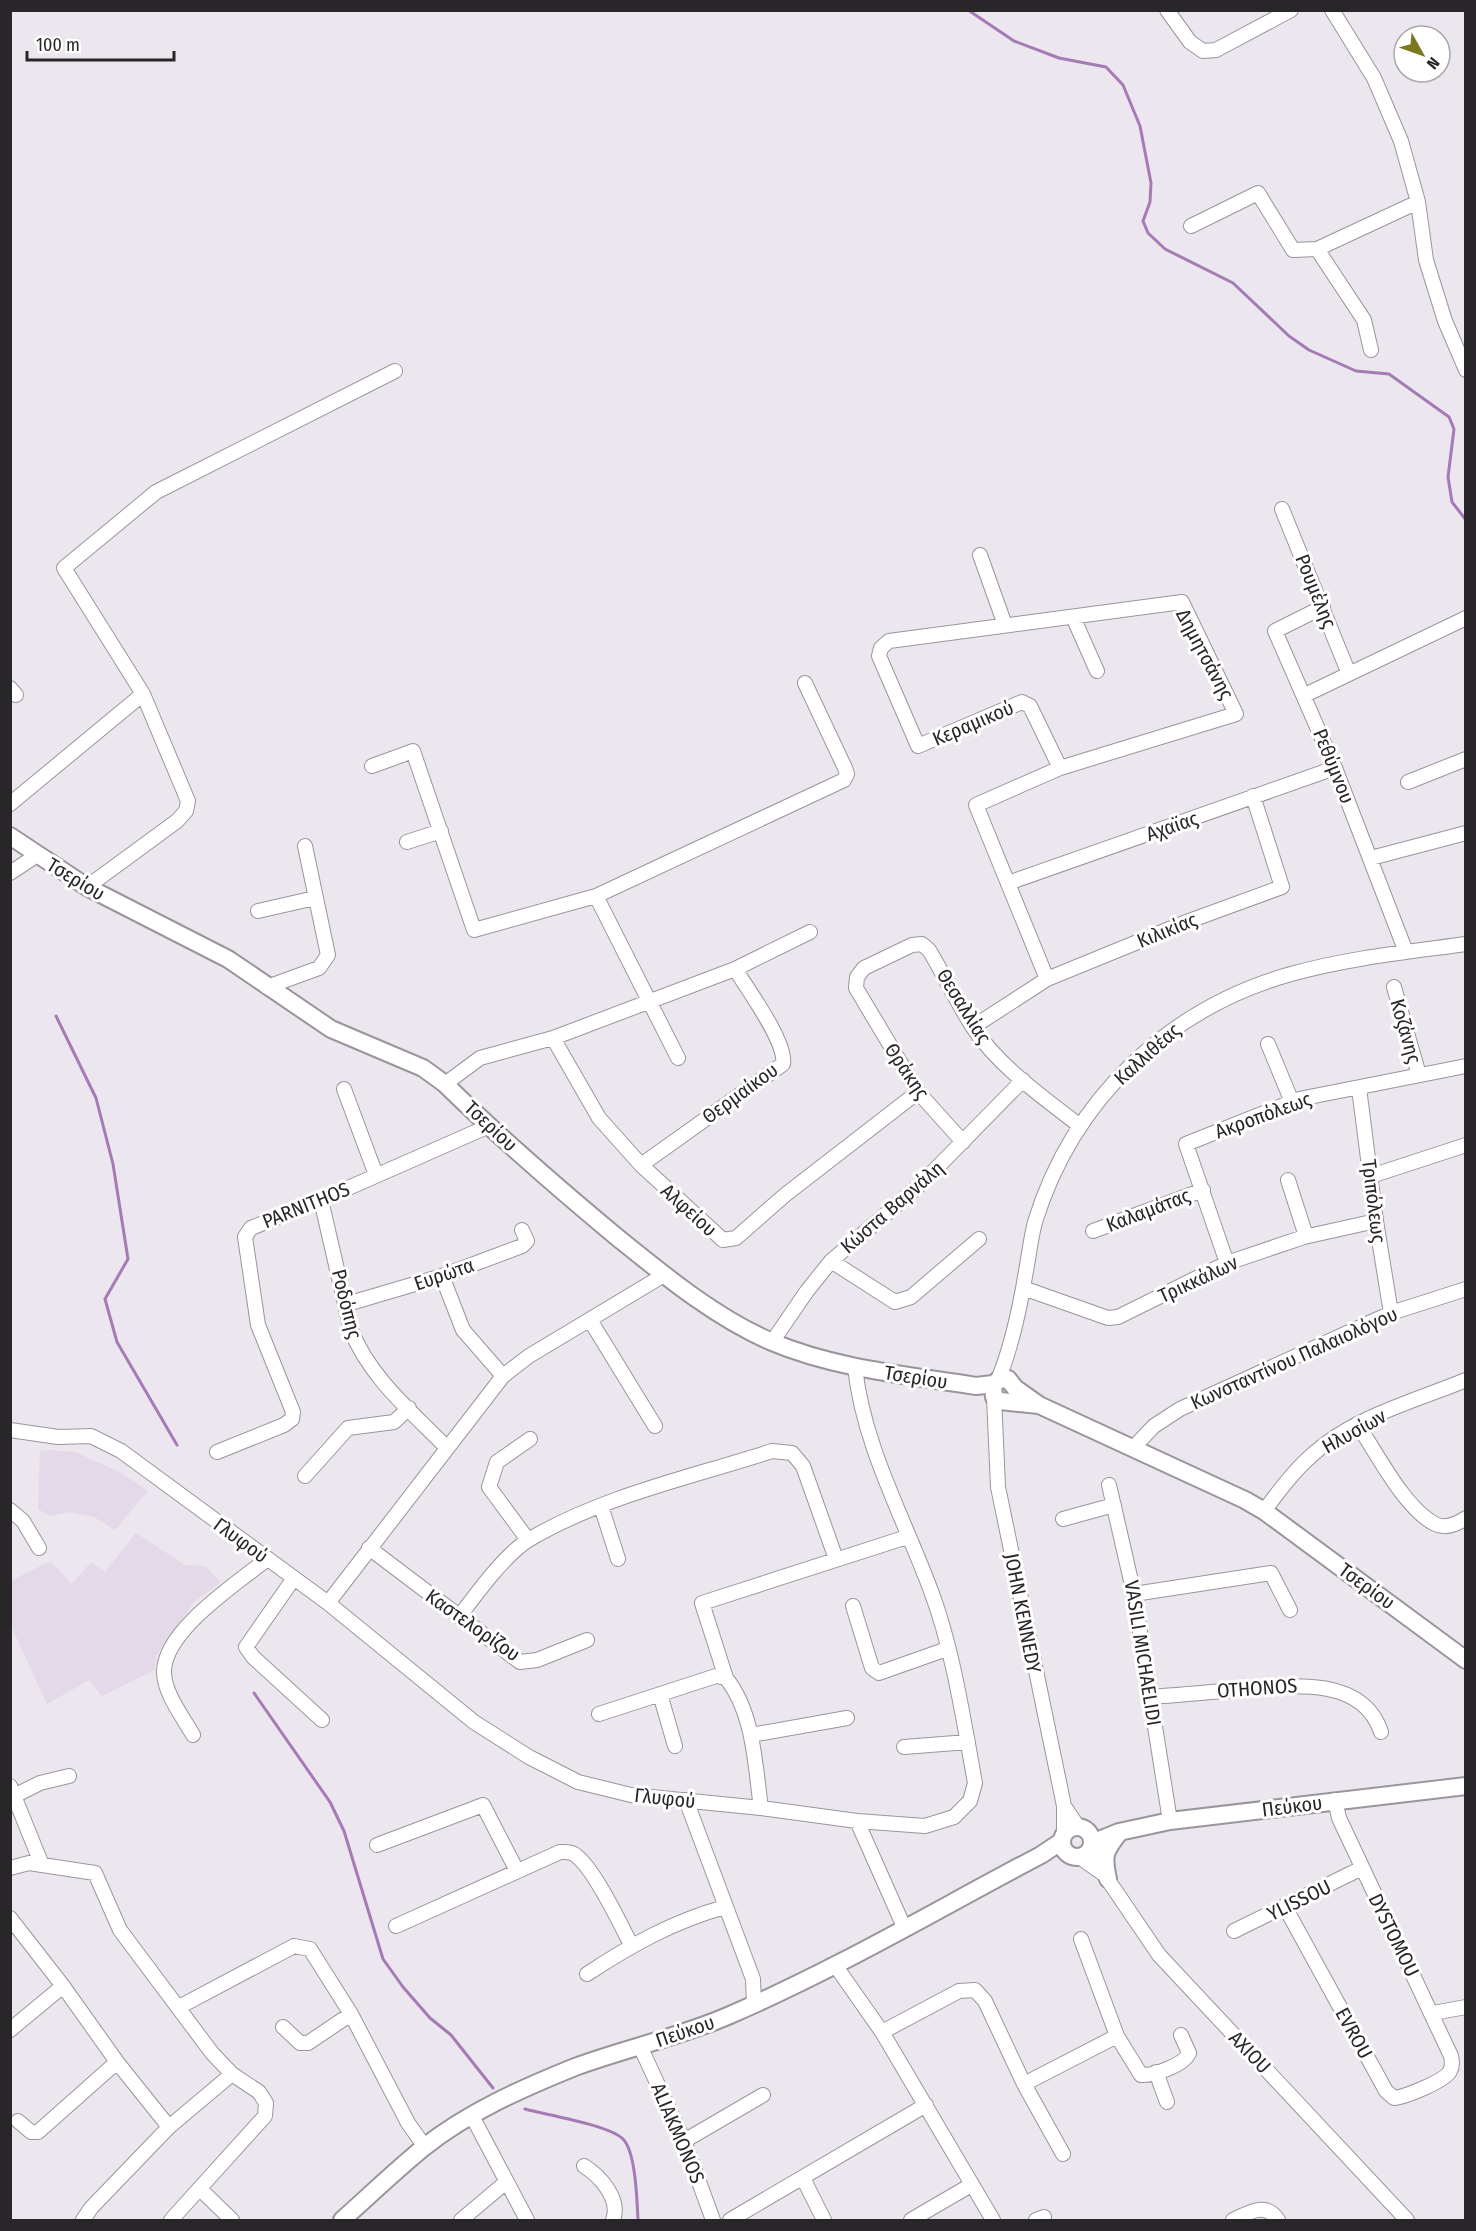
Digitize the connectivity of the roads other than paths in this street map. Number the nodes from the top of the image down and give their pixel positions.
1 (1167, 10) edge
2 (1291, 10) edge
3 (1332, 10) edge
4 (1418, 202) junction
5 (1191, 226) dead end
6 (1317, 249) junction
7 (1371, 350) dead end
8 (1466, 370) edge
9 (395, 371) dead end
10 (1282, 508) dead end
11 (980, 555) dead end
12 (1323, 607) junction
13 (1073, 616) junction
14 (1466, 618) edge
15 (1005, 626) junction
16 (881, 648) joint
17 (1097, 671) dead end
18 (1349, 674) junction
19 (804, 683) dead end
20 (143, 694) junction
21 (1305, 695) junction
22 (1466, 759) edge
23 (372, 766) dead end
24 (1060, 768) junction
25 (1335, 768) junction
26 (1408, 782) dead end
27 (1253, 796) junction
28 (10, 804) edge
29 (441, 831) junction
30 (1466, 833) edge
31 (10, 836) edge
32 (407, 842) dead end
33 (305, 846) dead end
34 (37, 855) junction
35 (1371, 858) junction
36 (10, 873) edge
37 (1008, 883) junction
38 (87, 887) junction
39 (596, 896) junction
40 (315, 898) junction
41 (258, 911) dead end
42 (810, 932) dead end
43 (1466, 944) edge
44 (1406, 952) junction
45 (735, 969) junction
46 (1047, 979) junction
47 (267, 987) junction
48 (1394, 987) dead end
49 (860, 994) joint
50 (648, 1002) junction
51 (973, 1027) junction
52 (553, 1038) junction
53 (1268, 1044) dead end
54 (678, 1058) dead end
55 (1466, 1066) edge
56 (1419, 1076) junction
57 (1023, 1080) junction
58 (445, 1084) junction
59 (1359, 1088) junction
60 (344, 1089) dead end
61 (918, 1092) junction
62 (1292, 1102) junction
63 (489, 1126) junction
64 (1080, 1126) junction
65 (963, 1142) junction
66 (1466, 1145) edge
67 (641, 1166) junction
68 (376, 1175) junction
69 (1371, 1176) junction
70 (1288, 1180) dead end
71 (1203, 1190) junction
72 (321, 1200) junction
73 (1376, 1221) junction
74 (522, 1230) dead end
75 (1093, 1231) dead end
76 (1306, 1236) junction
77 (979, 1239) dead end
78 (831, 1261) junction
79 (1227, 1263) junction
80 (664, 1275) junction
81 (442, 1276) junction
82 (1023, 1288) junction
83 (1466, 1289) edge
84 (347, 1304) junction
85 (1391, 1313) junction
86 (590, 1320) junction
87 (772, 1342) junction
88 (1007, 1358) joint
89 (855, 1367) junction
90 (503, 1376) junction
91 (1466, 1380) edge
92 (1002, 1391) junction
93 (409, 1408) junction
94 (1357, 1424) junction
95 (655, 1426) dead end
96 (10, 1430) edge
97 (530, 1439) dead end
98 (1134, 1447) junction
99 (447, 1448) junction
100 (217, 1452) dead end
101 (305, 1476) dead end
102 (1109, 1485) dead end
103 (1114, 1505) junction
104 (600, 1506) junction
105 (10, 1510) edge
106 (1264, 1511) junction
107 (1466, 1518) edge
108 (1063, 1519) dead end
109 (907, 1537) junction
110 (528, 1540) junction
111 (39, 1548) dead end
112 (369, 1548) junction
113 (267, 1558) junction
114 (618, 1559) dead end
115 (836, 1559) junction
116 (294, 1578) junction
117 (1134, 1594) junction
118 (328, 1603) junction
119 (853, 1606) dead end
120 (1290, 1610) dead end
121 (459, 1617) junction
122 (587, 1640) dead end
123 (947, 1649) junction
124 (1466, 1660) edge
125 (726, 1678) junction
126 (660, 1694) junction
127 (1150, 1697) junction
128 (599, 1714) dead end
129 (847, 1718) dead end
130 (322, 1720) dead end
131 (1380, 1732) dead end
132 (193, 1734) dead end
133 (751, 1735) junction
134 (968, 1742) junction
135 (675, 1746) dead end
136 (904, 1747) dead end
137 (69, 1776) dead end
138 (1466, 1786) edge
139 (12, 1791) edge
140 (686, 1800) junction
141 (1335, 1800) junction
142 (761, 1808) junction
143 (857, 1821) junction
144 (1170, 1821) junction
145 (1119, 1832) junction
146 (1078, 1842) junction
147 (376, 1845) dead end
148 (42, 1865) junction
149 (10, 1868) edge
150 (1362, 1868) junction
151 (517, 1871) junction
152 (1106, 1877) junction
153 (725, 1907) junction
154 (1285, 1907) junction
155 (10, 1918) edge
156 (396, 1926) dead end
157 (904, 1927) junction
158 (1234, 1930) dead end
159 (1080, 1939) dead end
160 (631, 1945) junction
161 (835, 1965) junction
162 (587, 1974) dead end
163 (753, 1979) junction
164 (63, 1986) junction
165 (772, 1994) junction
166 (754, 2004) junction
167 (179, 2007) junction
168 (1466, 2007) edge
169 (351, 2013) junction
170 (1433, 2013) junction
171 (283, 2027) dead end
172 (10, 2030) edge
173 (882, 2032) junction
174 (1181, 2035) dead end
175 (1117, 2036) junction
176 (640, 2046) junction
177 (117, 2062) junction
178 (1452, 2068) joint
179 (1156, 2072) junction
180 (232, 2074) junction
181 (1024, 2084) junction
182 (763, 2095) dead end
183 (1167, 2102) dead end
184 (926, 2105) junction
185 (472, 2116) junction
186 (18, 2121) dead end
187 (169, 2127) junction
188 (684, 2140) junction
189 (425, 2147) junction
190 (1063, 2154) dead end
191 (584, 2166) dead end
192 (803, 2178) junction
193 (505, 2184) junction
194 (971, 2185) junction
195 (200, 2189) junction
196 (88, 2219) edge
197 (171, 2220) edge
198 (232, 2220) edge
199 (342, 2220) edge
200 (461, 2220) edge
201 (526, 2220) edge
202 (613, 2220) edge
203 (713, 2220) edge
204 (730, 2220) edge
205 (824, 2220) edge
206 (911, 2220) edge
207 (993, 2220) edge
208 (1233, 2220) edge
209 (1278, 2220) edge
210 (1407, 2220) edge

1 - 2 street
3 - 4 street
4 - 6 street
4 - 8 street
5 - 6 street
6 - 7 street
9 - 20 street
10 - 12 street, Ρουμέλης
11 - 15 street
12 - 18 street, Ρουμέλης
12 - 21 street, Ρεθύμνου
13 - 15 street, Δημητσάνης
13 - 17 street
13 - 24 street, Δημητσάνης
14 - 18 street
15 - 16 street, Δημητσάνης
16 - 24 street, Κεραμικού
18 - 21 street
19 - 39 street
20 - 28 street
20 - 38 street
21 - 25 street, Ρεθύμνου
22 - 26 street
23 - 29 street
24 - 37 street
25 - 27 street, Αχαϊας
25 - 35 street, Ρεθύμνου
27 - 37 street, Αχαϊας
27 - 46 street, Κιλικίας
29 - 32 street
29 - 39 street
30 - 35 street
31 - 34 main road, Τσερίου
33 - 40 street
34 - 36 street
34 - 38 main road, Τσερίου
35 - 44 street, Ρεθύμνου
37 - 46 street
38 - 47 main road, Τσερίου
39 - 50 street
40 - 41 street
40 - 47 street
42 - 45 street
43 - 44 street, Καλλιθέας
44 - 64 street, Καλλιθέας
45 - 50 street
45 - 67 street, Θερμαίκου
46 - 51 street, Κιλικίας
47 - 58 main road, Τσερίου
48 - 56 street, Κοζάνης
49 - 51 street, Θεσαλλίας
49 - 61 street, Θράκης
50 - 52 street
50 - 54 street
51 - 57 street, Θεσαλλίας
52 - 58 street
52 - 67 street, Αλφείου
53 - 62 street
55 - 56 street, Ακροπόλεως
56 - 59 street, Ακροπόλεως
57 - 64 street, Θεσαλλίας
57 - 65 street, Κώστα Βαρνάλη
58 - 63 main road, Τσερίου
59 - 62 street, Ακροπόλεως
59 - 69 street, Τριπόλεως
60 - 68 street
61 - 65 street, Θράκης
61 - 67 street, Αλφείου
62 - 71 street, Ακροπόλεως
63 - 68 street, PARNITHOS
63 - 80 main road, Τσερίου
64 - 82 street, Καλλιθέας
65 - 78 street, Κώστα Βαρνάλη
66 - 69 street
68 - 72 street, PARNITHOS
69 - 73 street, Τριπόλεως
70 - 76 street
71 - 75 street, Καλαμάτας
71 - 79 street, Ακροπόλεως
72 - 84 street, Ροδόπης
72 - 100 street, PARNITHOS
73 - 76 street, Τρικκάλων
73 - 85 street, Τριπόλεως
74 - 81 street, Ευρώτα
76 - 79 street, Τρικκάλων
77 - 78 street
78 - 87 street, Κώστα Βαρνάλη
79 - 82 street, Τρικκάλων
80 - 86 street
80 - 87 main road, Τσερίου
81 - 84 street, Ευρώτα
81 - 90 street
82 - 88 street, Καλλιθέας
83 - 85 street, Κωνσταντίνου Παλαιολόγου
84 - 93 street, Ροδόπης
85 - 98 street, Κωνσταντίνου Παλαιολόγου
86 - 90 street
86 - 95 street
87 - 89 main road, Τσερίου
88 - 92 street, JOHN KENNEDY
89 - 92 main road, Τσερίου
89 - 109 street, Γλυφού
90 - 99 street
91 - 94 street, Ηλυσίων
92 - 98 main road, Τσερίου
92 - 146 street, JOHN KENNEDY
93 - 99 street, Ροδόπης
93 - 101 street
94 - 106 street, Ηλυσίων
94 - 107 street
96 - 113 street, Γλυφού
97 - 110 street
98 - 106 main road, Τσερίου
99 - 112 street
102 - 103 street, VASILI MICHAELIDI
103 - 108 street
103 - 117 street, VASILI MICHAELIDI
104 - 110 street
104 - 114 street
104 - 115 street
105 - 111 street
106 - 124 main road, Τσερίου
109 - 115 street
109 - 123 street, Γλυφού
110 - 121 street
112 - 118 street
112 - 121 street, Καστελορίζου
113 - 116 street, Γλυφού
113 - 132 street
115 - 125 street
116 - 118 street, Γλυφού
116 - 130 street
117 - 120 street
117 - 127 street, VASILI MICHAELIDI
118 - 140 street, Γλυφού
119 - 123 street
121 - 122 street, Καστελορίζου
123 - 134 street, Γλυφού
125 - 126 street
125 - 133 street
126 - 128 street
126 - 135 street
127 - 131 street, OTHONOS
127 - 144 street, VASILI MICHAELIDI
129 - 133 street
133 - 142 street
134 - 136 street
134 - 143 street, Γλυφού
137 - 139 street
138 - 141 main road, Πεύκου
139 - 148 street
140 - 142 street, Γλυφού
140 - 153 street
141 - 144 main road, Πεύκου
141 - 150 street, DYSTOMOU
142 - 143 street, Γλυφού
143 - 157 street
144 - 145 main road, Πεύκου
145 - 146 main road, Πεύκου
145 - 152 main road
146 - 152 street, AXIOU
146 - 157 main road, Πεύκου
147 - 151 street
148 - 149 street
148 - 167 street
150 - 154 street, YLISSOU
150 - 170 street, DYSTOMOU
151 - 156 street
151 - 160 street
152 - 210 street, AXIOU
153 - 160 street
153 - 163 street
154 - 158 street, YLISSOU
154 - 178 street, EVROU
155 - 164 street
157 - 161 main road, Πεύκου
159 - 175 street
160 - 162 street
161 - 165 main road, Πεύκου
161 - 173 street
163 - 165 street
163 - 166 street
164 - 172 street
164 - 177 street
165 - 166 main road, Πεύκου
166 - 176 main road, Πεύκου
167 - 169 street
167 - 180 street
168 - 170 street
169 - 171 street
169 - 189 street
170 - 178 street, DYSTOMOU
173 - 181 street
173 - 184 street
174 - 179 street
175 - 179 street
175 - 181 street
176 - 185 main road, Πεύκου
176 - 188 street, ALIAKMONOS
177 - 186 street
177 - 187 street
179 - 183 street
180 - 187 street
180 - 195 street
181 - 190 street
182 - 188 street
184 - 192 street
184 - 194 street
185 - 189 main road, Πεύκου
185 - 193 street
187 - 196 street
188 - 203 street, ALIAKMONOS
189 - 199 main road, Πεύκου
191 - 202 street
192 - 204 street
192 - 205 street
193 - 200 street
193 - 201 street
194 - 206 street
194 - 207 street
195 - 197 street
195 - 198 street
208 - 209 street

